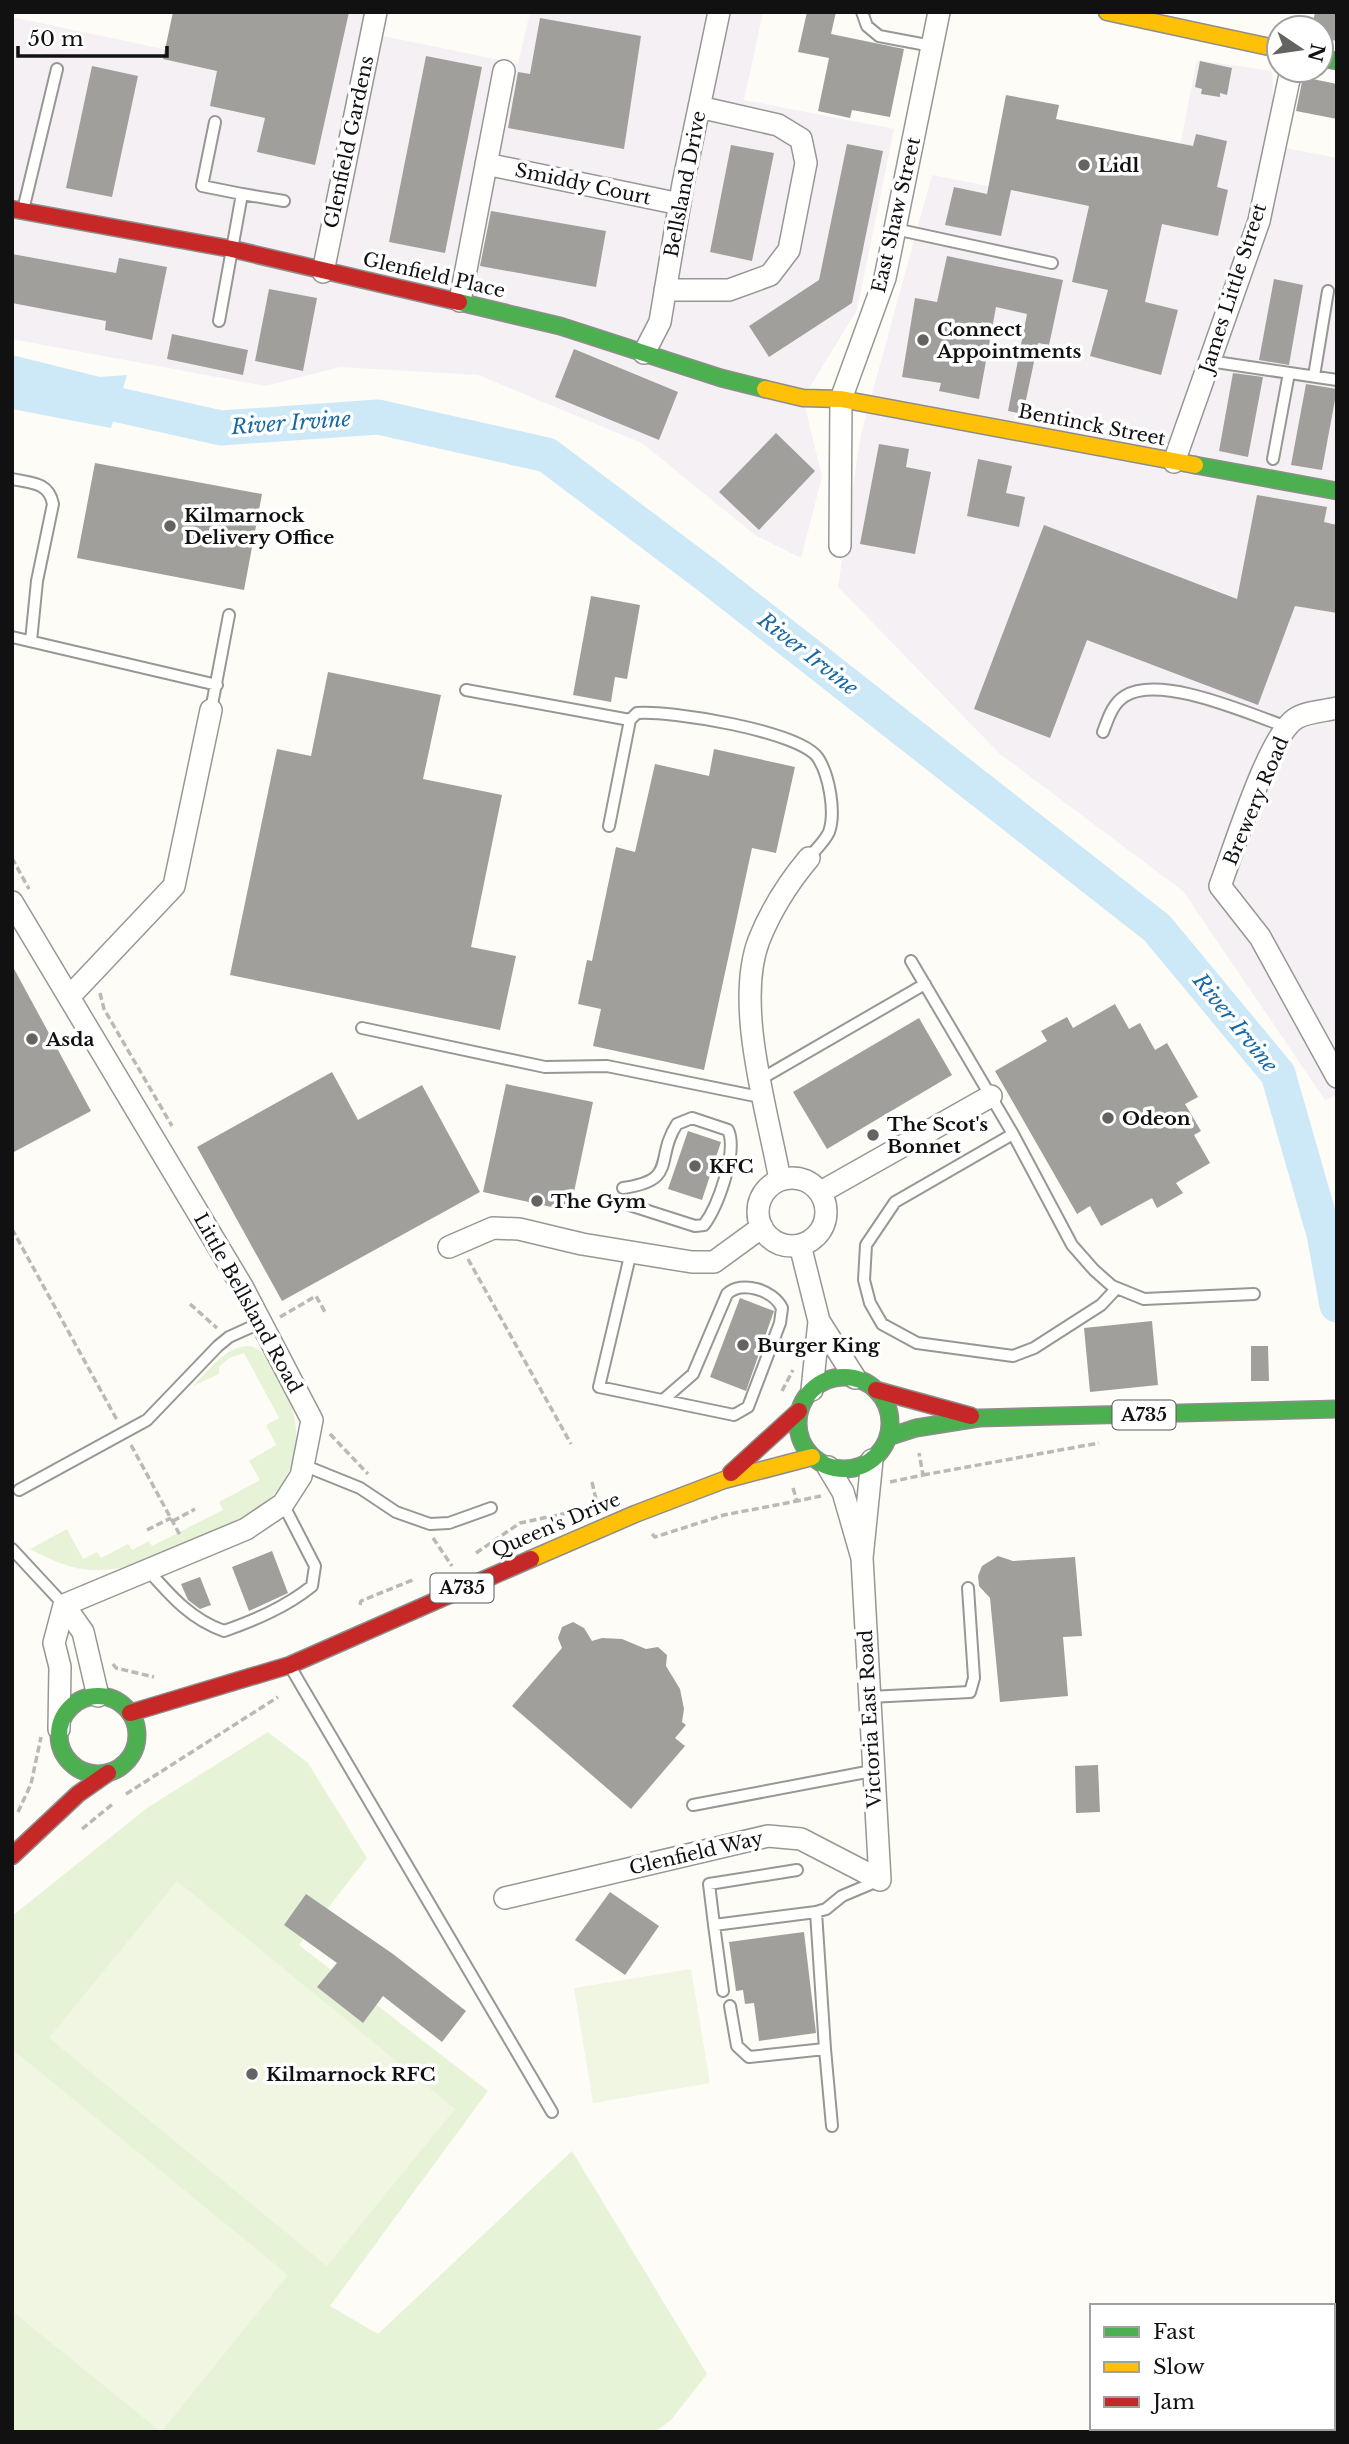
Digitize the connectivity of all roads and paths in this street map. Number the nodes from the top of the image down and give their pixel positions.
1 (376, 12) edge
2 (719, 12) edge
3 (862, 12) edge
4 (939, 12) edge
5 (1107, 12) edge
6 (932, 46) junction
7 (1265, 46) edge
8 (57, 69) dead end
9 (503, 71) dead end
10 (1287, 84) edge
11 (699, 107) junction
12 (215, 122) dead end
13 (486, 163) junction
14 (242, 194) junction
15 (284, 201) dead end
16 (680, 204) junction
17 (18, 209) edge
18 (895, 229) junction
19 (232, 249) junction
20 (1052, 263) dead end
21 (323, 272) junction
22 (665, 290) junction
23 (1328, 291) dead end
24 (460, 301) junction
25 (219, 321) dead end
26 (644, 353) junction
27 (1209, 361) junction
28 (1289, 373) junction
29 (1314, 376) junction
30 (1337, 380) edge
31 (841, 399) junction
32 (1273, 458) dead end
33 (1174, 462) junction
34 (12, 479) edge
35 (1337, 491) edge
36 (840, 546) dead end
37 (229, 615) dead end
38 (12, 637) edge
39 (31, 641) junction
40 (216, 685) junction
41 (466, 690) dead end
42 (1337, 708) edge
43 (211, 710) joint
44 (630, 720) junction
45 (1287, 727) junction
46 (1103, 733) dead end
47 (609, 826) dead end
48 (809, 858) joint
49 (12, 902) edge
50 (911, 961) dead end
51 (925, 984) junction
52 (70, 996) junction
53 (362, 1028) dead end
54 (1337, 1077) edge
55 (763, 1088) junction
56 (991, 1096) junction
57 (1013, 1134) junction
58 (780, 1180) junction
59 (623, 1188) dead end
60 (821, 1192) junction
61 (620, 1202) dead end
62 (762, 1227) junction
63 (12, 1228) edge
64 (454, 1245) joint
65 (800, 1245) junction
66 (631, 1251) junction
67 (1116, 1289) junction
68 (1254, 1294) dead end
69 (190, 1304) dead end
70 (325, 1312) dead end
71 (270, 1320) junction
72 (819, 1321) junction
73 (214, 1327) dead end
74 (814, 1363) junction
75 (855, 1378) junction
76 (812, 1390) junction
77 (876, 1390) junction
78 (777, 1399) dead end
79 (663, 1400) junction
80 (1332, 1409) edge
81 (799, 1410) junction
82 (979, 1418) junction
83 (118, 1422) dead end
84 (916, 1428) junction
85 (888, 1437) junction
86 (128, 1441) dead end
87 (1108, 1442) dead end
88 (571, 1444) dead end
89 (872, 1460) junction
90 (784, 1462) junction
91 (820, 1462) junction
92 (303, 1465) junction
93 (923, 1475) junction
94 (724, 1480) junction
95 (592, 1482) dead end
96 (869, 1487) junction
97 (19, 1490) dead end
98 (843, 1492) junction
99 (797, 1501) junction
100 (283, 1504) junction
101 (491, 1508) dead end
102 (195, 1509) dead end
103 (598, 1509) dead end
104 (635, 1514) junction
105 (172, 1519) junction
106 (147, 1530) dead end
107 (12, 1549) edge
108 (188, 1552) junction
109 (862, 1558) junction
110 (147, 1569) junction
111 (968, 1588) dead end
112 (64, 1605) junction
113 (290, 1665) junction
114 (211, 1690) junction
115 (98, 1696) junction
116 (869, 1697) junction
117 (130, 1713) junction
118 (178, 1715) dead end
119 (156, 1732) dead end
120 (60, 1739) junction
121 (135, 1748) junction
122 (872, 1771) junction
123 (108, 1773) junction
124 (57, 1777) dead end
125 (50, 1796) dead end
126 (693, 1805) dead end
127 (75, 1834) dead end
128 (28, 1841) junction
129 (12, 1856) edge
130 (797, 1870) dead end
131 (880, 1880) junction
132 (505, 1898) dead end
133 (816, 1912) junction
134 (715, 1925) junction
135 (723, 1991) dead end
136 (730, 2006) dead end
137 (825, 2049) junction
138 (552, 2112) dead end
139 (832, 2126) dead end

1 - 21 street, Glenfield Gardens
2 - 11 street, Bellsland Drive
3 - 6 lane
4 - 6 street, East Shaw Street
5 - 7 main road
6 - 18 street, East Shaw Street
8 - 17 lane
9 - 13 street
10 - 27 street, James Little Street
11 - 16 street, Bellsland Drive
11 - 22 street
12 - 14 lane
13 - 16 street, Smiddy Court
13 - 24 street
14 - 15 lane
14 - 19 lane
16 - 22 street, Bellsland Drive
17 - 19 main road, Glenfield Place
18 - 20 lane
18 - 31 street, East Shaw Street
19 - 21 main road, Glenfield Place
19 - 25 lane
21 - 24 main road, Glenfield Place
22 - 26 street, Bellsland Drive
23 - 29 lane
24 - 26 main road, Glenfield Place
26 - 31 main road, Glenfield Place
27 - 28 lane
27 - 33 street, James Little Street
28 - 29 lane
28 - 32 lane
29 - 30 lane
31 - 33 main road, Bentinck Street
31 - 36 street, East Shaw Street
33 - 35 main road, Bentinck Street
34 - 39 lane
37 - 40 lane
38 - 39 lane
39 - 40 lane
40 - 43 lane
41 - 44 lane
42 - 45 street, Brewery Road
43 - 52 street
44 - 47 lane
44 - 48 lane
45 - 46 lane
45 - 54 street, Brewery Road
48 - 55 street
49 - 52 street, Little Bellsland Road
50 - 51 lane
51 - 55 lane
51 - 56 lane
52 - 71 street, Little Bellsland Road
53 - 55 lane
55 - 58 street
56 - 57 lane
56 - 60 street
57 - 67 lane
57 - 67 lane
58 - 60 street
58 - 62 street
59 - 61 lane
60 - 65 street
62 - 65 street
62 - 66 street
63 - 83 path
64 - 66 street
64 - 88 path
65 - 72 street
66 - 79 lane
67 - 68 lane
69 - 73 path
70 - 71 path
71 - 92 street, Little Bellsland Road
71 - 97 lane
72 - 74 street
72 - 75 street
74 - 76 street
74 - 78 path
75 - 76 main road
75 - 77 main road, A735
76 - 81 main road, A735
77 - 82 main road, A735
77 - 85 main road
79 - 79 lane
80 - 82 main road, A735
81 - 91 main road
81 - 94 main road, Queen's Drive / A735
82 - 84 main road, A735
84 - 85 main road, A735
84 - 93 path
85 - 89 main road
86 - 105 path
87 - 93 path
89 - 91 main road, A735
89 - 96 street, Victoria East Road
90 - 91 main road, Queen's Drive / A735
90 - 94 main road, Queen's Drive / A735
90 - 99 path
91 - 98 street, Victoria East Road
92 - 100 street, Little Bellsland Road
92 - 101 lane
93 - 96 path
94 - 104 main road, Queen's Drive / A735
95 - 103 path
96 - 109 street, Victoria East Road
98 - 99 path
98 - 109 street, Victoria East Road
99 - 104 path
100 - 108 street, Little Bellsland Road
100 - 110 lane
102 - 105 path
104 - 113 main road, Queen's Drive / A735
105 - 106 path
105 - 108 path
107 - 112 lane
108 - 110 street, Little Bellsland Road
109 - 116 street, Victoria East Road
110 - 112 street, Little Bellsland Road
111 - 116 lane
112 - 115 street
112 - 120 street
113 - 114 main road, Queen's Drive / A735
113 - 127 path
113 - 138 lane
114 - 117 main road, Queen's Drive / A735
114 - 118 main road, Queen's Drive / A735
115 - 117 main road
115 - 120 main road
116 - 122 street, Victoria East Road
117 - 121 main road
119 - 121 main road
120 - 123 main road
120 - 124 main road
121 - 123 main road
122 - 126 lane
122 - 131 street, Victoria East Road
123 - 128 main road
125 - 128 main road
128 - 129 main road
130 - 134 lane
131 - 132 street, Glenfield Way
131 - 133 lane
133 - 134 lane
133 - 137 lane
134 - 135 lane
136 - 137 lane
137 - 139 lane

